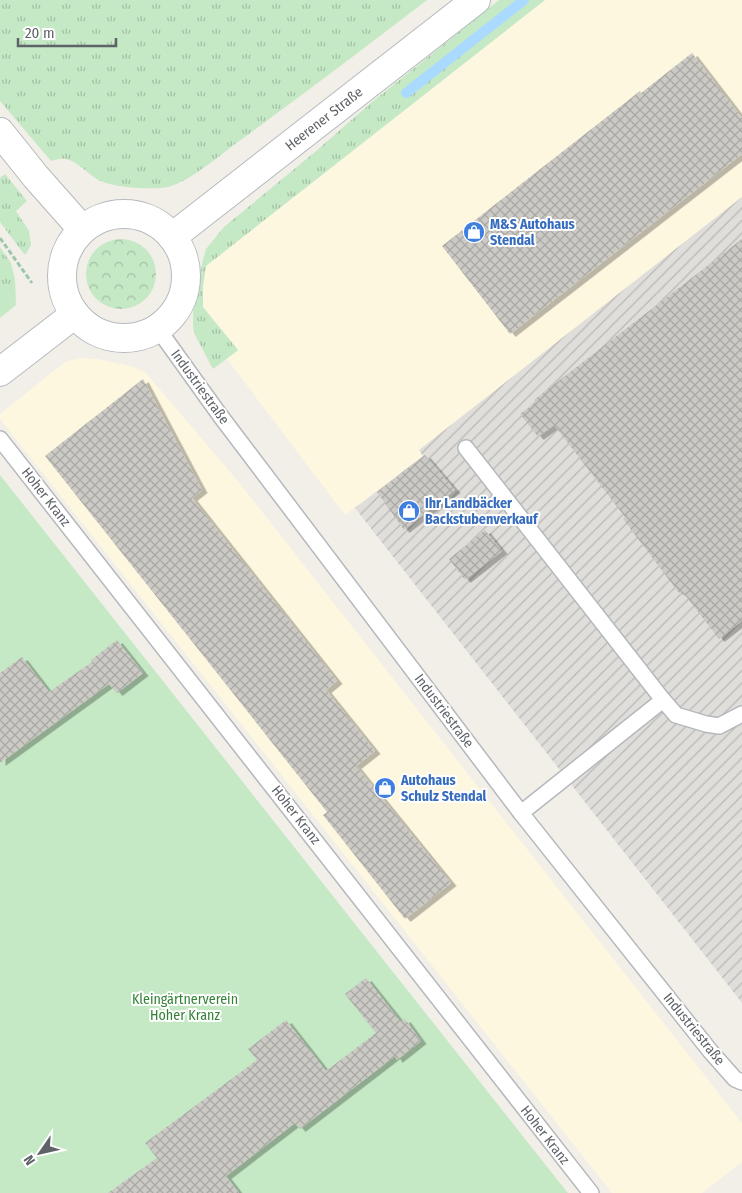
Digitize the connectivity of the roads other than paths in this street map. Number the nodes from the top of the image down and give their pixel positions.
1 (476, 0) edge
2 (0, 132) edge
3 (82, 229) junction
4 (172, 238) junction
5 (75, 314) junction
6 (158, 329) junction
7 (0, 372) edge
8 (0, 439) edge
9 (466, 448) dead end
10 (663, 700) junction
11 (742, 714) edge
12 (521, 813) junction
13 (742, 1082) edge
14 (590, 1193) edge

1 - 4 main road, Heerener Straße
2 - 3 main road
3 - 4 main road
3 - 5 main road
4 - 6 main road
5 - 6 main road
5 - 7 main road
6 - 12 lane, Industriestraße
8 - 14 lane, Hoher Kranz
9 - 10 lane
10 - 11 lane
10 - 12 lane
12 - 13 lane, Industriestraße

